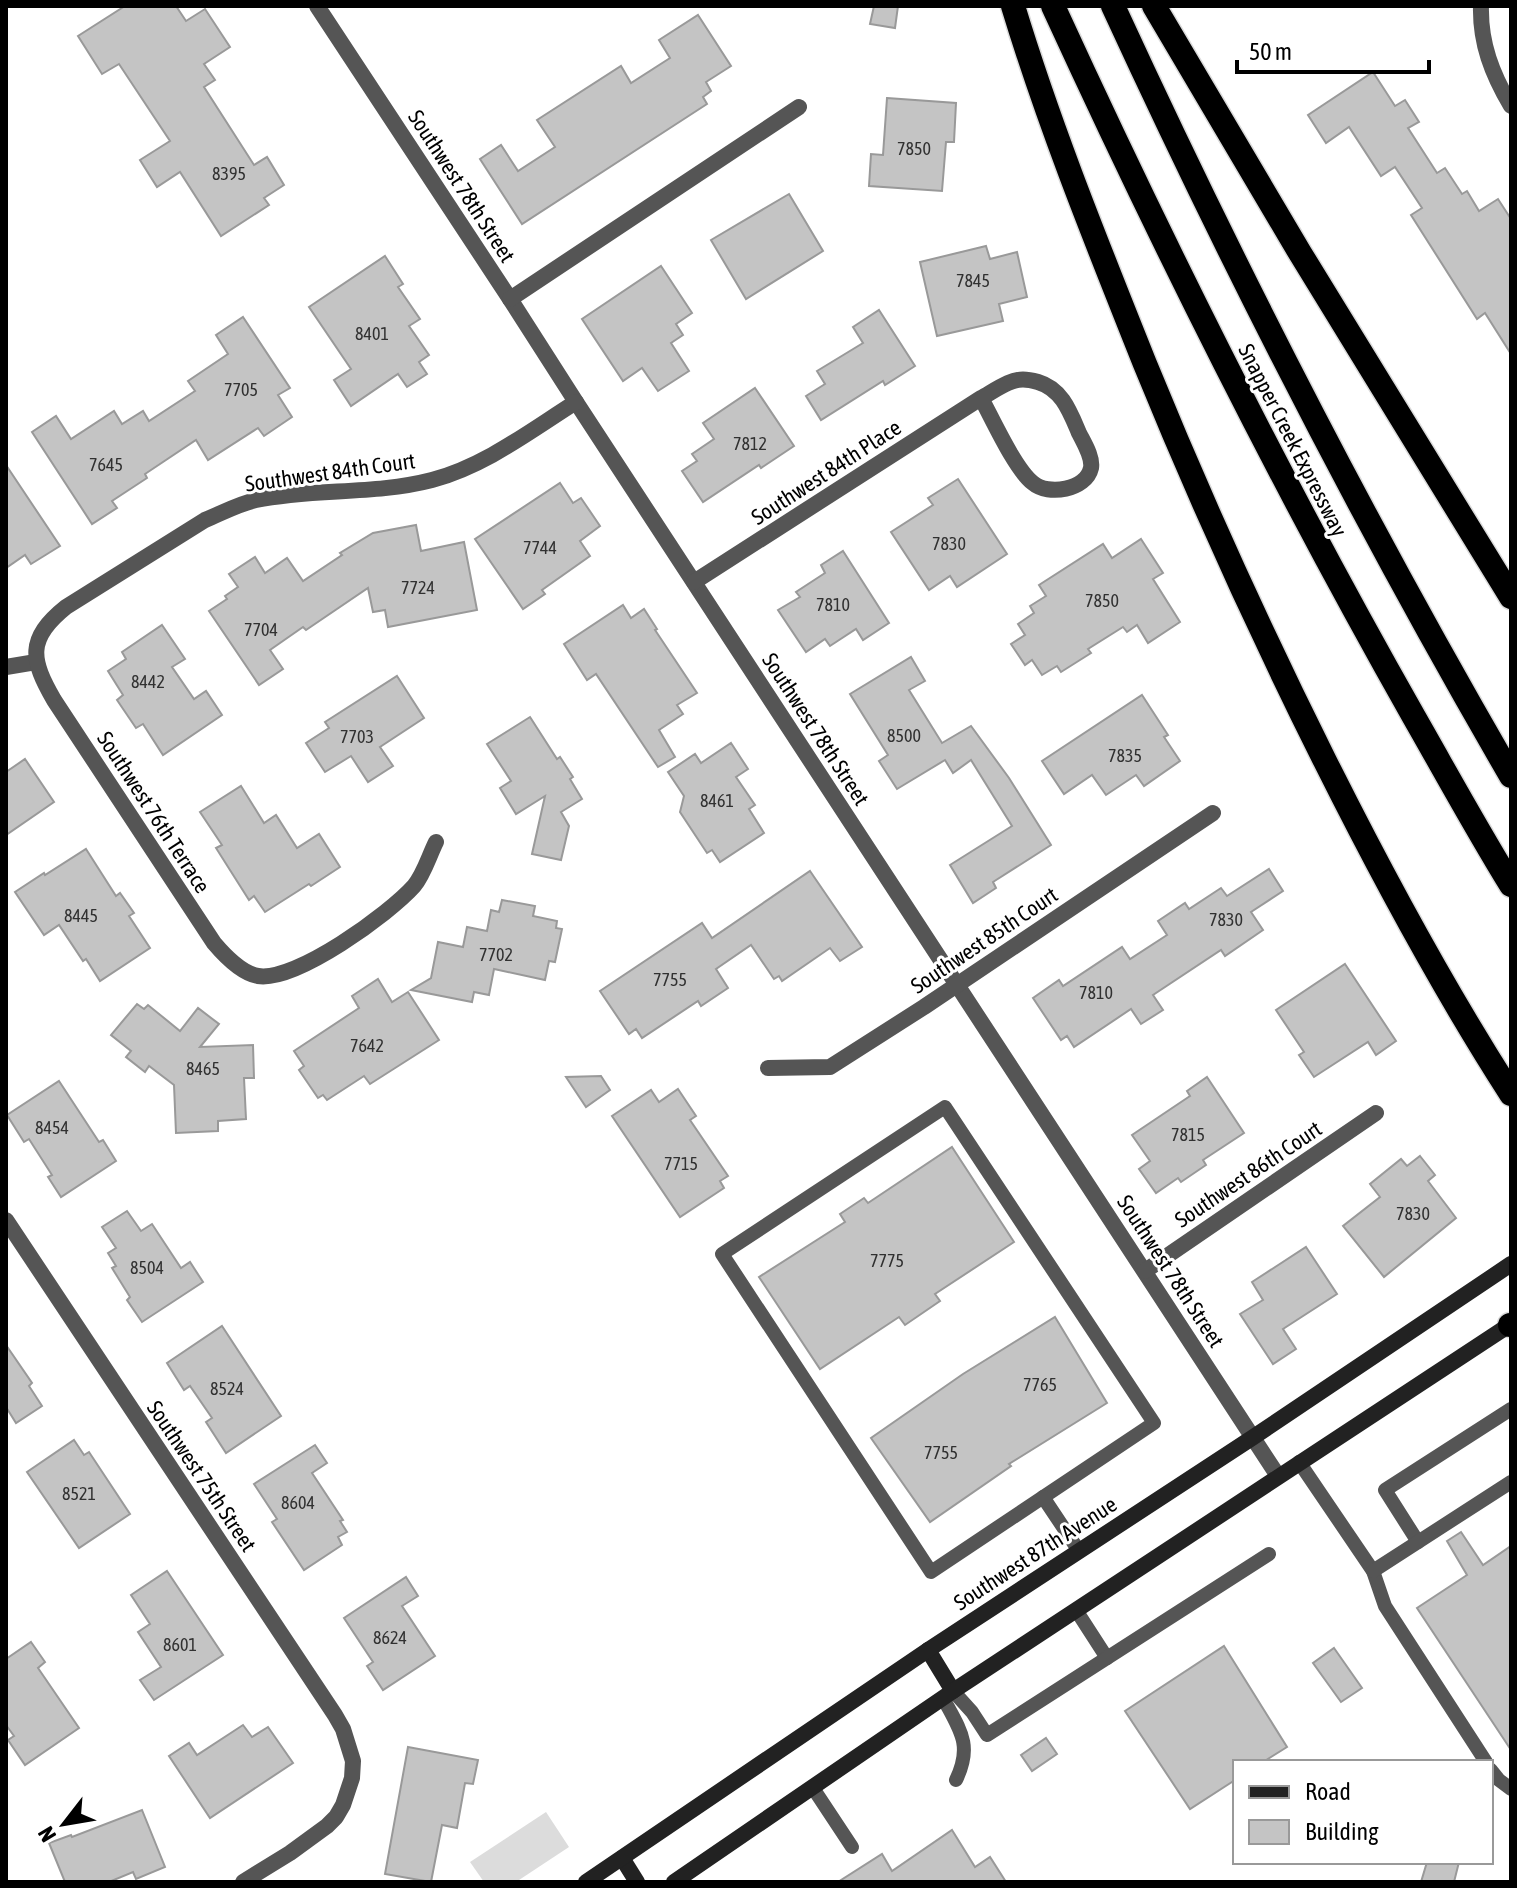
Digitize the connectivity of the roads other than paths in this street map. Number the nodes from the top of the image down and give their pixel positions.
1 (317, 6) edge
2 (1013, 6) edge
3 (1053, 6) edge
4 (1113, 6) edge
5 (1154, 6) edge
6 (1481, 6) edge
7 (1511, 106) edge
8 (799, 107) dead end
9 (510, 299) junction
10 (981, 398) junction
11 (576, 402) junction
12 (694, 582) junction
13 (1511, 597) edge
14 (36, 662) junction
15 (6, 667) edge
16 (1511, 776) edge
17 (1213, 813) dead end
18 (436, 842) dead end
19 (1511, 885) edge
20 (957, 984) junction
21 (768, 1068) dead end
22 (1511, 1094) edge
23 (1376, 1113) dead end
24 (6, 1220) edge
25 (1511, 1264) edge
26 (1145, 1271) junction
27 (1511, 1324) edge
28 (1511, 1409) edge
29 (1252, 1438) junction
30 (1299, 1462) junction
31 (1278, 1476) junction
32 (1511, 1482) edge
33 (1043, 1497) junction
34 (1418, 1542) junction
35 (1079, 1551) junction
36 (1269, 1554) dead end
37 (1373, 1571) junction
38 (1076, 1610) junction
39 (928, 1650) junction
40 (1107, 1658) junction
41 (948, 1694) junction
42 (1485, 1760) edge
43 (1493, 1772) edge
44 (956, 1780) dead end
45 (813, 1788) junction
46 (1511, 1789) edge
47 (852, 1847) dead end
48 (622, 1858) junction
49 (243, 1882) edge
50 (586, 1882) edge
51 (637, 1882) edge
52 (674, 1882) edge

1 - 9 street, Southwest 78th Street
2 - 22 highway
3 - 19 highway, Snapper Creek Expressway
4 - 16 highway, Snapper Creek Expressway
5 - 13 highway
6 - 7 street
8 - 9 street
9 - 11 street, Southwest 78th Street
10 - 10 street, Southwest 84th Place
10 - 12 street, Southwest 84th Place
11 - 12 street, Southwest 78th Street
11 - 14 street, Southwest 84th Court
12 - 20 street, Southwest 78th Street
14 - 15 street
14 - 18 street, Southwest 76th Terrace
17 - 20 street, Southwest 85th Court
20 - 21 street, Southwest 85th Court
20 - 26 street, Southwest 78th Street
23 - 26 street, Southwest 86th Court
24 - 49 street, Southwest 75th Street
25 - 29 main road, Southwest 87th Avenue
26 - 29 street, Southwest 78th Street
27 - 30 main road
28 - 34 lane
29 - 31 street, Southwest 78th Street
29 - 35 main road, Southwest 87th Avenue
30 - 31 main road
30 - 37 lane
31 - 38 main road
32 - 34 lane
33 - 33 lane
33 - 35 lane
34 - 37 lane
35 - 39 main road, Southwest 87th Avenue
36 - 40 lane
37 - 42 lane
38 - 40 lane
38 - 41 main road
39 - 41 main road
39 - 48 main road, Southwest 87th Avenue
40 - 41 lane
41 - 44 lane
41 - 45 main road
43 - 46 lane
45 - 47 lane
45 - 52 main road
48 - 50 main road, Southwest 87th Avenue
48 - 51 main road

